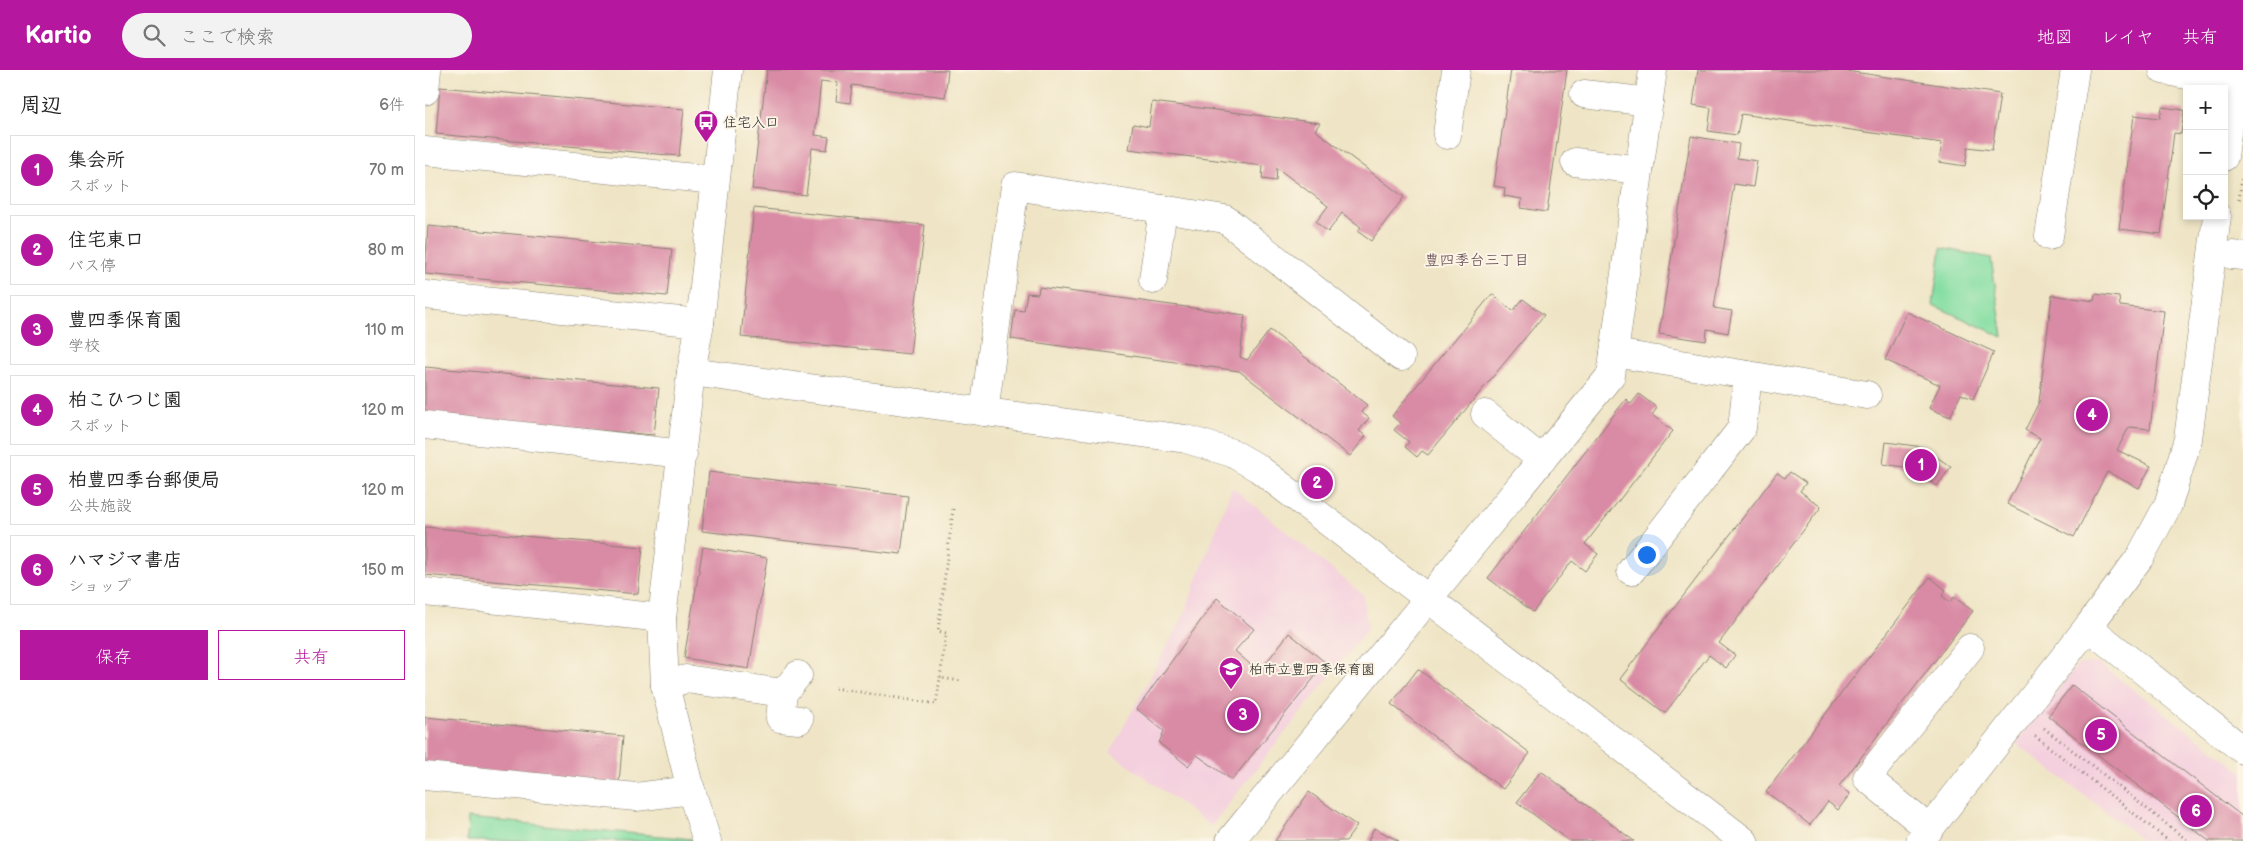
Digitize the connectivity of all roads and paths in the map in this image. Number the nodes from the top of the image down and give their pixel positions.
1 (427, 70) edge
2 (728, 70) edge
3 (1456, 70) edge
4 (1653, 70) edge
5 (2075, 70) edge
6 (2163, 70) edge
7 (2235, 78) edge
8 (425, 91) edge
9 (1584, 94) dead end
10 (1649, 102) junction
11 (2228, 130) edge
12 (1447, 135) dead end
13 (425, 151) edge
14 (1575, 162) dead end
15 (1639, 170) junction
16 (715, 180) junction
17 (1163, 209) junction
18 (2216, 220) edge
19 (2049, 236) dead end
20 (1153, 280) dead end
21 (425, 295) edge
22 (699, 322) junction
23 (1614, 352) junction
24 (1401, 357) dead end
25 (691, 372) junction
26 (1748, 375) junction
27 (1867, 395) dead end
28 (984, 412) junction
29 (1485, 414) dead end
30 (425, 425) edge
31 (683, 454) junction
32 (1542, 460) junction
33 (953, 509) dead end
34 (1631, 571) dead end
35 (425, 592) edge
36 (1427, 597) junction
37 (662, 618) junction
38 (2088, 627) junction
39 (1970, 648) dead end
40 (940, 678) junction
41 (961, 681) dead end
42 (665, 685) junction
43 (835, 688) dead end
44 (799, 720) dead end
45 (2039, 725) dead end
46 (2032, 734) dead end
47 (2243, 750) edge
48 (425, 776) edge
49 (691, 790) junction
50 (1925, 835) edge
51 (707, 841) edge
52 (1230, 841) edge
53 (1744, 841) edge
54 (2169, 841) edge
55 (2188, 841) edge

1 - 8 street
2 - 16 street
3 - 12 street
4 - 10 street
5 - 19 street
6 - 7 street
7 - 11 street
9 - 10 street
10 - 15 street
13 - 16 street
14 - 15 street
15 - 23 street
16 - 22 street
17 - 20 street
17 - 24 street
17 - 28 street
18 - 38 street
21 - 22 street
22 - 25 street
23 - 26 street
23 - 32 street
25 - 28 street
25 - 31 street
26 - 27 street
26 - 34 street
28 - 36 street
29 - 32 street
30 - 31 street
31 - 37 street
32 - 36 street
33 - 40 path
35 - 37 street
36 - 52 street
36 - 53 street
37 - 42 street
38 - 47 street
38 - 50 street
39 - 50 street
40 - 41 path
40 - 43 path
42 - 44 street
42 - 49 street
45 - 55 path
46 - 54 path
48 - 49 street
49 - 51 street

